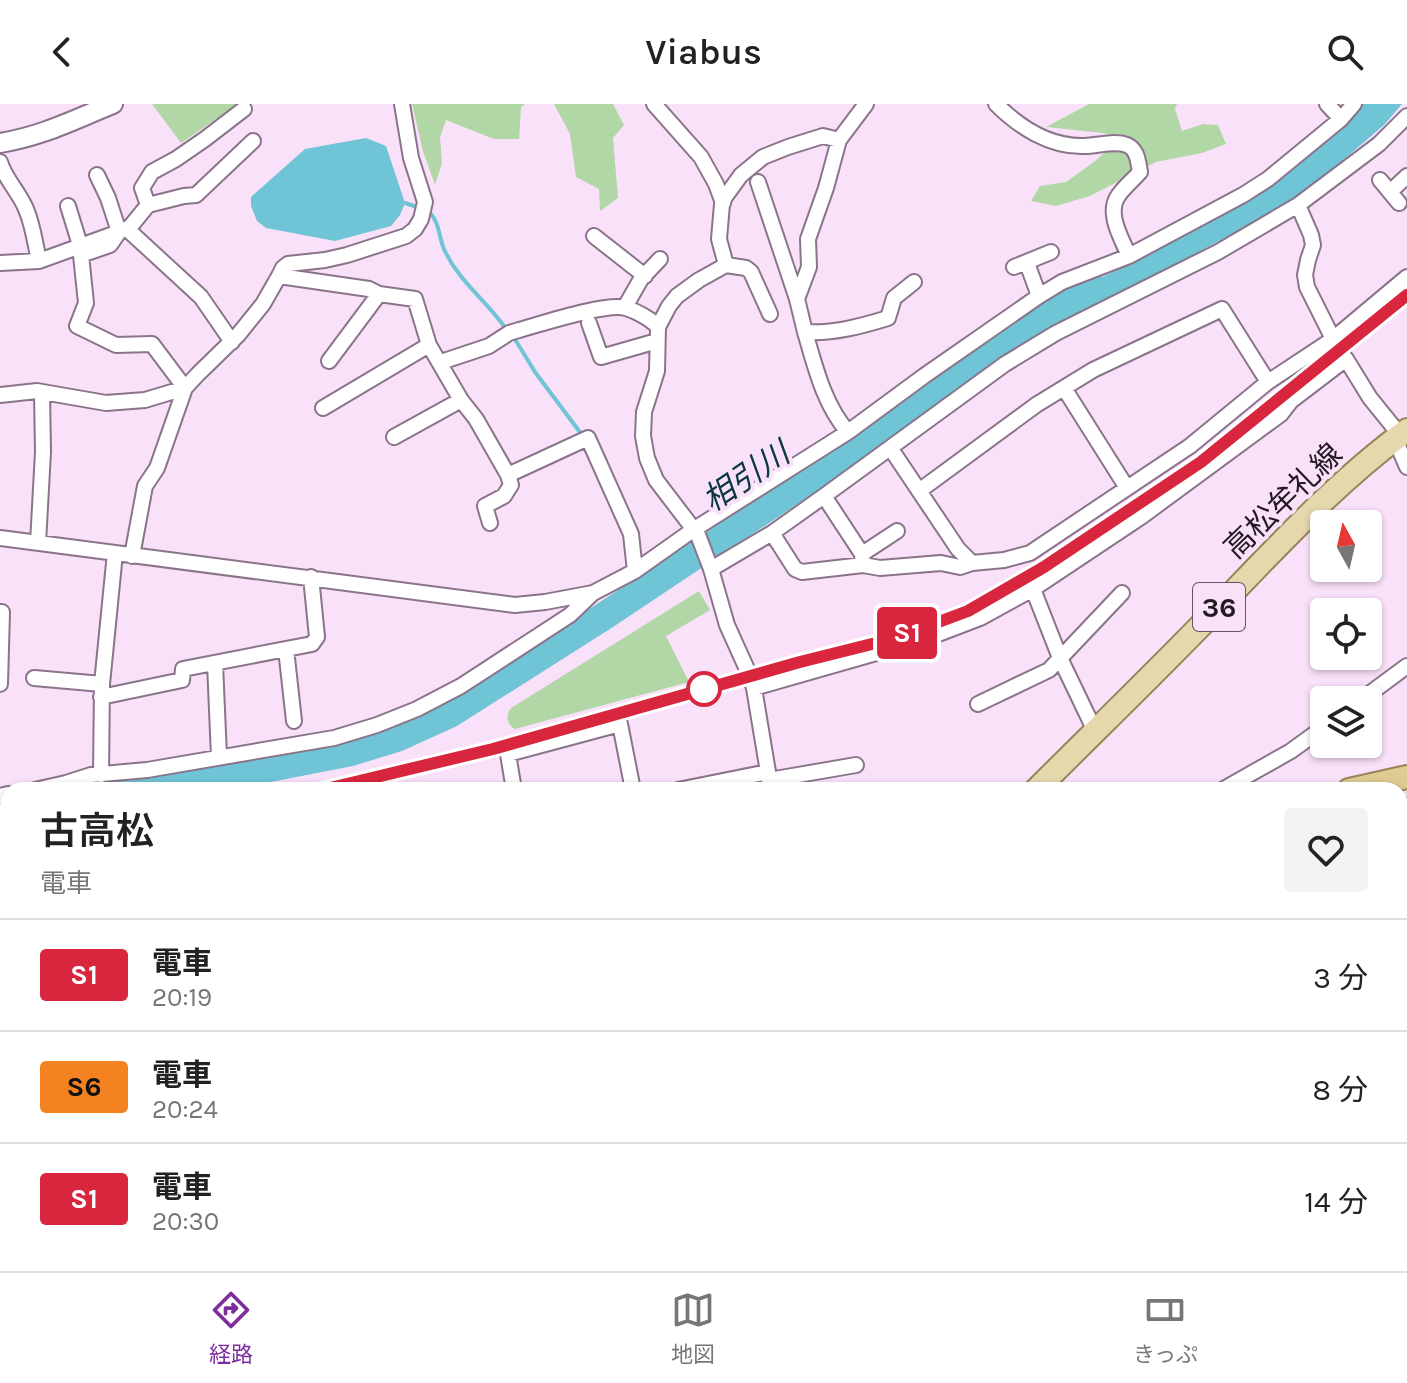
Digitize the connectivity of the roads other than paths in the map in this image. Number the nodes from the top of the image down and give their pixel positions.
1 (113, 104) edge
2 (402, 104) edge
3 (654, 104) edge
4 (866, 104) edge
5 (996, 104) edge
6 (1327, 104) edge
7 (1354, 104) edge
8 (244, 109) dead end
9 (1407, 116) edge
10 (1341, 119) junction
11 (839, 140) junction
12 (253, 141) dead end
13 (0, 143) edge
14 (0, 162) edge
15 (97, 175) dead end
16 (1407, 176) edge
17 (758, 182) dead end
18 (1390, 192) dead end
19 (723, 203) junction
20 (148, 205) junction
21 (1298, 205) junction
22 (68, 206) dead end
23 (123, 230) junction
24 (594, 236) dead end
25 (80, 245) junction
26 (1051, 252) dead end
27 (1129, 256) junction
28 (660, 259) dead end
29 (39, 261) junction
30 (0, 263) edge
31 (726, 265) junction
32 (279, 276) junction
33 (645, 276) junction
34 (1407, 277) edge
35 (914, 282) dead end
36 (379, 294) junction
37 (1039, 296) junction
38 (797, 299) junction
39 (625, 307) junction
40 (770, 314) dead end
41 (589, 323) dead end
42 (805, 332) junction
43 (657, 334) junction
44 (1333, 339) junction
45 (232, 342) junction
46 (429, 345) junction
47 (1346, 359) junction
48 (329, 361) dead end
49 (441, 362) junction
50 (1268, 382) junction
51 (185, 388) junction
52 (1064, 388) junction
53 (42, 392) junction
54 (0, 395) edge
55 (461, 400) junction
56 (323, 408) dead end
57 (848, 432) junction
58 (1400, 435) edge
59 (394, 437) dead end
60 (891, 449) junction
61 (1407, 467) edge
62 (508, 475) junction
63 (1127, 488) junction
64 (919, 491) junction
65 (824, 496) junction
66 (490, 523) dead end
67 (897, 531) dead end
68 (696, 533) junction
69 (772, 533) junction
70 (0, 538) edge
71 (38, 543) junction
72 (115, 553) junction
73 (132, 556) junction
74 (863, 559) junction
75 (972, 563) junction
76 (710, 566) junction
77 (635, 571) junction
78 (311, 577) junction
79 (1033, 589) junction
80 (593, 593) junction
81 (1122, 593) dead end
82 (0, 612) edge
83 (286, 649) junction
84 (1060, 658) junction
85 (215, 663) junction
86 (1407, 666) edge
87 (34, 678) dead end
88 (0, 684) edge
89 (1380, 686) edge
90 (754, 688) junction
91 (102, 690) junction
92 (978, 704) dead end
93 (294, 721) dead end
94 (1095, 731) junction
95 (1310, 737) edge
96 (219, 757) junction
97 (856, 765) dead end
98 (101, 775) junction
99 (1407, 777) edge
100 (769, 781) edge
101 (69, 782) edge
102 (513, 782) edge
103 (631, 782) edge
104 (1044, 782) edge
105 (1236, 782) edge
106 (1385, 782) edge

1 - 13 street
2 - 32 street
3 - 19 street
4 - 11 street
5 - 27 street
6 - 10 street
7 - 10 street
8 - 20 street
9 - 21 street
10 - 27 street
11 - 19 street
11 - 38 street
12 - 20 street
14 - 29 street
15 - 23 street
16 - 18 street
17 - 38 street
19 - 31 street
20 - 23 street
21 - 44 street
21 - 60 street
22 - 25 street
23 - 25 street
23 - 45 street
23 - 51 street
24 - 33 street
25 - 29 street
26 - 37 street
27 - 37 street
28 - 33 street
29 - 30 street
31 - 40 street
31 - 43 street
32 - 36 street
32 - 45 street
33 - 39 street
34 - 44 street
35 - 42 street
36 - 46 street
36 - 48 street
37 - 57 street
38 - 42 street
39 - 43 street
39 - 49 street
41 - 43 street
42 - 57 street
43 - 68 street
44 - 47 street
44 - 50 street
45 - 51 street
46 - 49 street
46 - 56 street
47 - 58 street
47 - 79 street
49 - 55 street
50 - 52 street
50 - 63 street
51 - 53 street
51 - 73 street
52 - 63 street
52 - 64 street
53 - 54 street
53 - 71 street
55 - 59 street
55 - 62 street
57 - 68 street
58 - 61 street
58 - 94 main road, 高松牟礼線 / 36
60 - 64 street
60 - 65 street
62 - 66 street
62 - 77 street
63 - 75 street
64 - 75 street
65 - 69 street
65 - 74 street
67 - 74 street
68 - 76 street
68 - 77 street
69 - 74 street
69 - 76 street
70 - 71 street
71 - 72 street
72 - 73 street
72 - 91 street
73 - 78 street
74 - 75 street
76 - 90 street
77 - 80 street
78 - 80 street
78 - 83 street
79 - 84 street
79 - 90 street
80 - 96 street
81 - 84 street
82 - 88 street
83 - 85 street
83 - 93 street
84 - 92 street
84 - 94 street
85 - 91 street
85 - 96 street
86 - 89 street
87 - 91 street
90 - 100 street
91 - 98 street
94 - 104 main road, 高松牟礼線 / 36
95 - 105 street
96 - 98 street
97 - 100 street
98 - 101 street
99 - 106 highway
102 - 103 street

